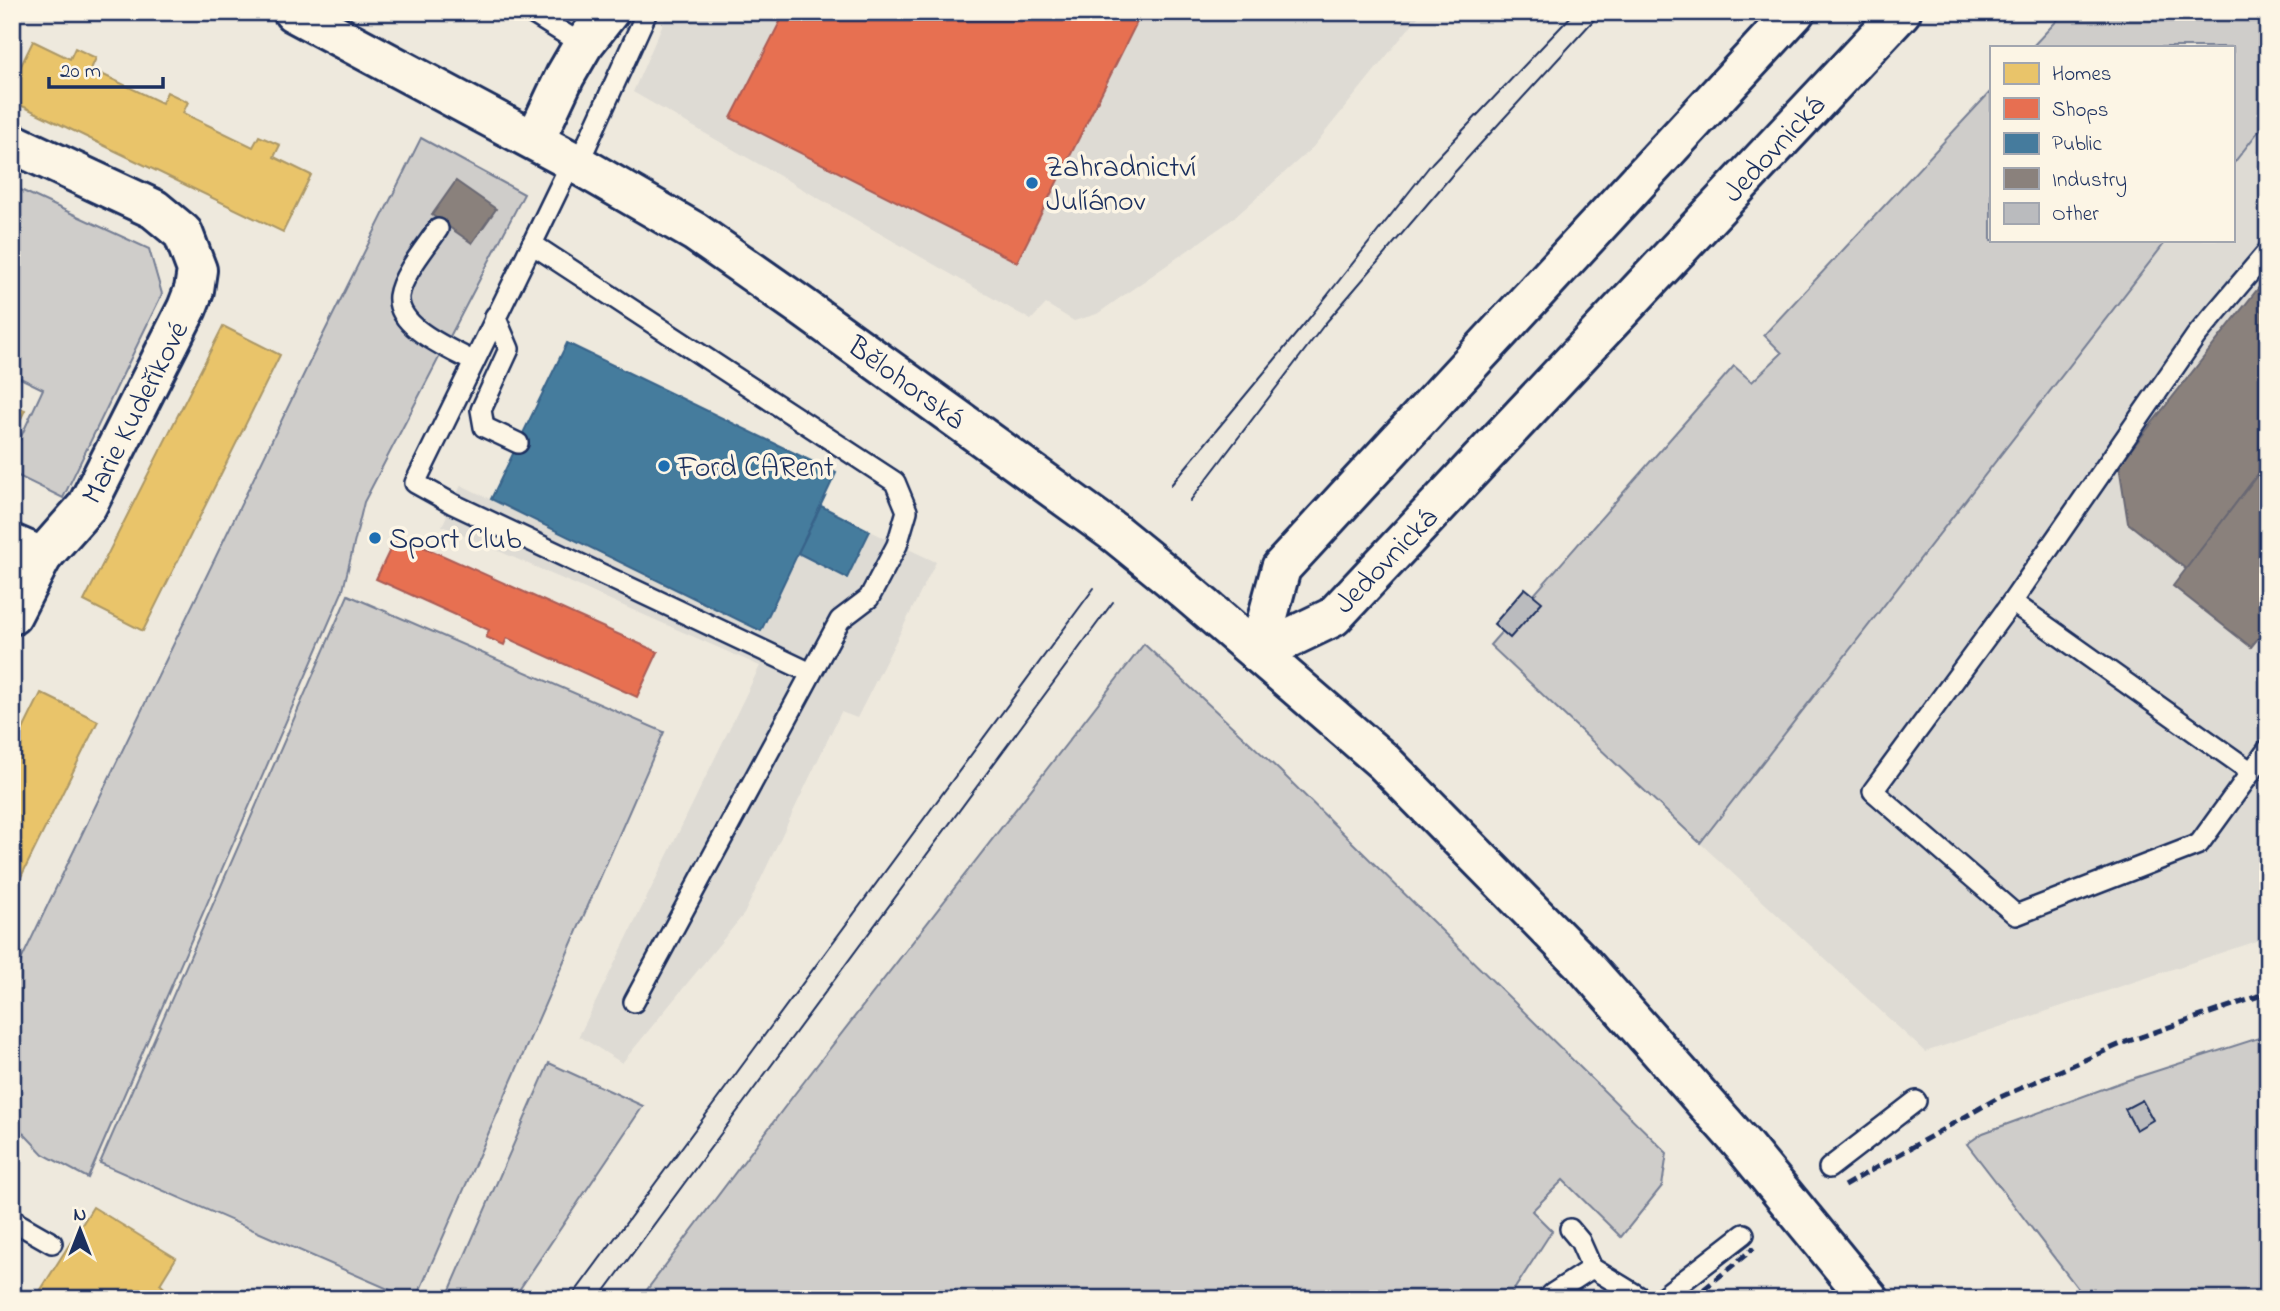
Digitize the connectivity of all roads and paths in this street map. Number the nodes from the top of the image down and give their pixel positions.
1 (293, 12) edge
2 (530, 12) edge
3 (609, 12) edge
4 (647, 12) edge
5 (1795, 12) edge
6 (1901, 12) edge
7 (583, 45) junction
8 (535, 140) junction
9 (12, 143) edge
10 (575, 162) junction
11 (438, 229) dead end
12 (532, 244) junction
13 (2268, 251) edge
14 (495, 316) junction
15 (474, 362) junction
16 (518, 443) dead end
17 (27, 551) edge
18 (2012, 602) junction
19 (12, 615) edge
20 (1258, 653) junction
21 (811, 673) junction
22 (2268, 749) edge
23 (2250, 771) junction
24 (635, 1002) dead end
25 (1916, 1101) dead end
26 (1829, 1168) dead end
27 (12, 1217) edge
28 (1570, 1229) dead end
29 (1744, 1234) dead end
30 (52, 1242) dead end
31 (1592, 1268) junction
32 (1858, 1285) edge
33 (1548, 1299) edge
34 (1643, 1299) edge
35 (1660, 1299) edge

1 - 8 main road, Bělohorská
2 - 7 lane
3 - 7 main road
4 - 10 lane
5 - 20 main road
6 - 20 main road, Jedovnická
7 - 8 main road
8 - 10 main road, Bělohorská
9 - 17 main road, Marie Kudeříkové
10 - 12 lane
10 - 20 main road, Bělohorská, bridge
11 - 15 lane
12 - 14 lane
12 - 21 lane
13 - 18 lane
14 - 15 lane
14 - 16 lane
15 - 21 lane
17 - 19 main road, Marie Kudeříkové
18 - 23 lane
18 - 23 lane
20 - 32 main road, Bělohorská, bridge
21 - 24 lane
22 - 23 lane
25 - 26 lane
27 - 30 lane
28 - 31 lane
29 - 35 lane
31 - 33 lane
31 - 34 lane

